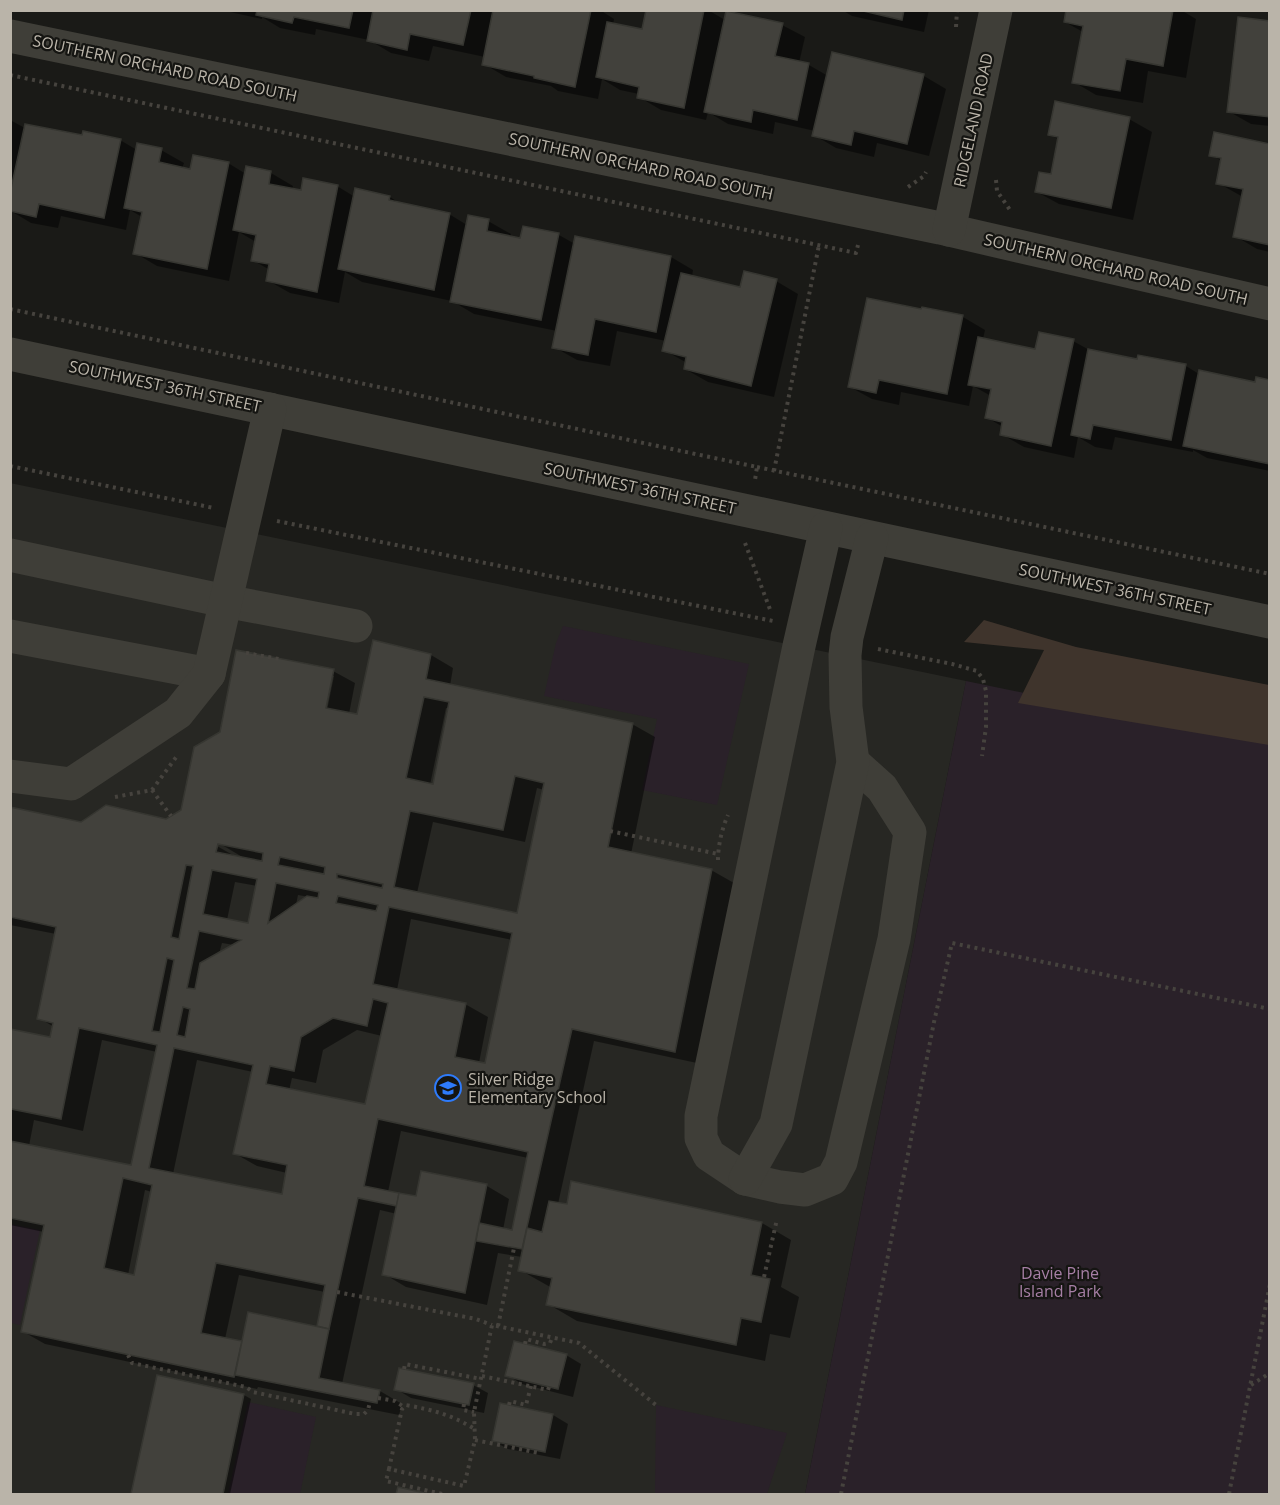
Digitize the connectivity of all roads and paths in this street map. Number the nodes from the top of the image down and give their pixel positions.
1 (996, 10) edge
2 (10, 36) edge
3 (949, 230) junction
4 (819, 245) dead end
5 (1269, 304) edge
6 (10, 354) edge
7 (270, 408) junction
8 (10, 466) edge
9 (757, 467) dead end
10 (774, 471) junction
11 (246, 515) junction
12 (826, 528) junction
13 (872, 538) junction
14 (10, 555) edge
15 (1269, 574) edge
16 (225, 601) junction
17 (1269, 622) edge
18 (356, 626) dead end
19 (804, 627) junction
20 (10, 636) edge
21 (847, 637) junction
22 (245, 653) dead end
23 (279, 659) dead end
24 (209, 675) junction
25 (982, 756) dead end
26 (853, 762) junction
27 (10, 776) edge
28 (152, 790) dead end
29 (171, 816) dead end
30 (610, 831) dead end
31 (718, 854) dead end
32 (1269, 1009) edge
33 (745, 1179) junction
34 (514, 1248) dead end
35 (1269, 1284) edge
36 (337, 1292) dead end
37 (492, 1325) junction
38 (498, 1326) junction
39 (552, 1338) junction
40 (525, 1344) dead end
41 (128, 1355) dead end
42 (404, 1369) dead end
43 (1269, 1373) edge
44 (481, 1377) junction
45 (1250, 1385) junction
46 (531, 1386) junction
47 (549, 1387) dead end
48 (378, 1398) dead end
49 (370, 1402) dead end
50 (464, 1404) dead end
51 (509, 1405) dead end
52 (656, 1405) dead end
53 (404, 1407) junction
54 (474, 1412) junction
55 (474, 1428) junction
56 (475, 1440) junction
57 (539, 1450) dead end
58 (389, 1469) junction
59 (464, 1486) junction
60 (442, 1494) edge
61 (462, 1494) edge
62 (842, 1494) edge
63 (1229, 1494) edge

1 - 3 street, RIDGELAND ROAD
2 - 3 street, SOUTHERN ORCHARD ROAD SOUTH
3 - 5 street, SOUTHERN ORCHARD ROAD SOUTH
4 - 10 path
6 - 7 street, SOUTHWEST 36TH STREET
7 - 11 street
7 - 12 street, SOUTHWEST 36TH STREET
8 - 11 path
9 - 10 path
10 - 15 path
11 - 16 street
11 - 19 path
12 - 13 street, SOUTHWEST 36TH STREET
12 - 19 street
13 - 17 street, SOUTHWEST 36TH STREET
13 - 21 street
14 - 16 street
16 - 18 street
16 - 24 street
19 - 33 street
20 - 24 street
21 - 25 path
21 - 26 street
22 - 23 path
24 - 27 street
26 - 33 street
26 - 33 street
28 - 29 path
30 - 31 path
32 - 62 path
34 - 38 path
35 - 45 path
36 - 37 path
37 - 38 path
37 - 44 path
38 - 39 path
39 - 40 path
39 - 52 path
41 - 49 path
42 - 44 path
43 - 45 path
44 - 46 path
44 - 54 path
45 - 63 path
46 - 47 path
46 - 51 path
48 - 53 path
50 - 54 path
53 - 55 path
53 - 58 path
54 - 55 path
55 - 56 path
56 - 57 path
56 - 59 path
58 - 59 path
58 - 60 path
59 - 61 path

